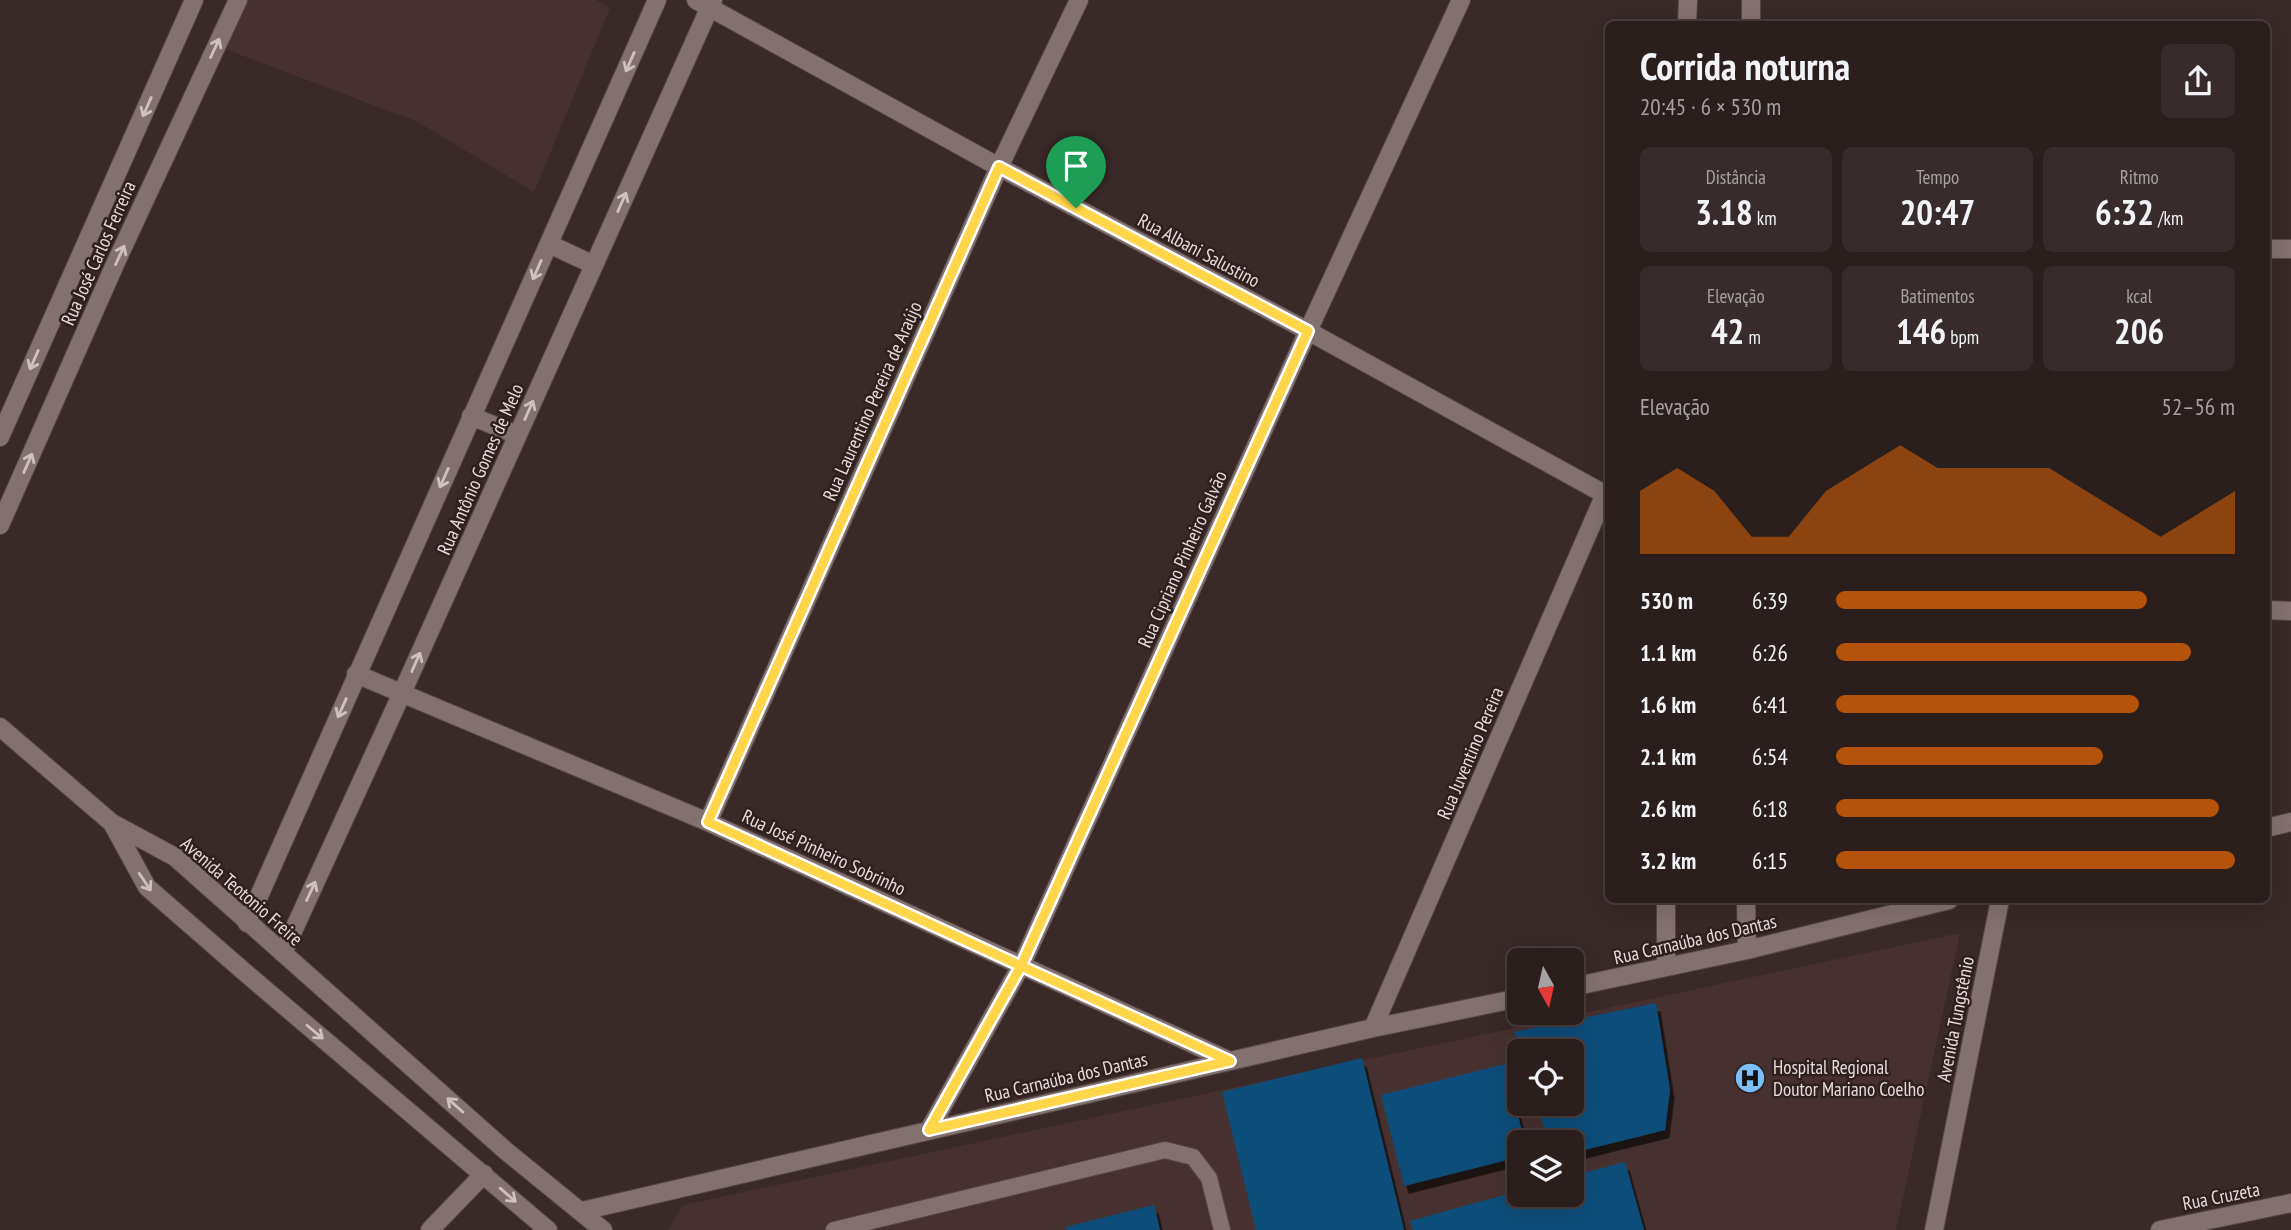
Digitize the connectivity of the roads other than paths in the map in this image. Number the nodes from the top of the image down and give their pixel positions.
1 (194, 0) edge
2 (238, 0) edge
3 (657, 0) edge
4 (1079, 0) edge
5 (1461, 0) edge
6 (1688, 0) edge
7 (1751, 0) edge
8 (706, 2) edge
9 (1687, 21) edge
10 (1751, 21) edge
11 (999, 167) junction
12 (549, 244) junction
13 (2270, 249) edge
14 (2291, 249) edge
15 (594, 265) junction
16 (1308, 331) junction
17 (471, 416) junction
18 (517, 435) junction
19 (0, 437) edge
20 (1605, 494) edge
21 (1605, 500) edge
22 (0, 525) edge
23 (2270, 610) edge
24 (2291, 611) edge
25 (356, 674) junction
26 (402, 693) junction
27 (0, 727) edge
28 (708, 822) junction
29 (2291, 822) edge
30 (112, 823) junction
31 (2270, 827) edge
32 (1666, 903) edge
33 (1746, 903) edge
34 (1937, 903) edge
35 (1999, 903) edge
36 (247, 923) junction
37 (1747, 950) junction
38 (283, 953) junction
39 (1021, 966) junction
40 (1665, 968) junction
41 (1584, 985) edge
42 (1507, 1000) edge
43 (1373, 1028) junction
44 (1230, 1061) junction
45 (929, 1130) junction
46 (484, 1174) junction
47 (2291, 1203) edge
48 (582, 1211) junction
49 (430, 1230) edge
50 (548, 1230) edge
51 (603, 1230) edge
52 (834, 1230) edge
53 (1222, 1230) edge
54 (1934, 1230) edge
55 (2160, 1230) edge

1 -> 19 street, Rua José Carlos Ferreira
22 -> 2 street, Rua José Carlos Ferreira
3 -> 12 street, Rua Antônio Gomes de Melo
4 - 11 street, Rua Laurentino Pereira de Araújo
5 - 16 street, Rua Cipriano Pinheiro Galvão
6 - 9 street
7 - 10 street
8 - 11 street, Rua Albani Salustino
15 -> 8 street, Rua Antônio Gomes de Melo
11 - 16 street, Rua Albani Salustino
11 - 28 street, Rua Laurentino Pereira de Araújo
12 - 15 street
12 -> 17 street, Rua Antônio Gomes de Melo
13 - 14 street
18 -> 15 street, Rua Antônio Gomes de Melo
16 - 20 street, Rua Albani Salustino
16 - 39 street, Rua Cipriano Pinheiro Galvão
17 - 18 street
17 -> 25 street, Rua Antônio Gomes de Melo
26 -> 18 street, Rua Antônio Gomes de Melo
21 - 43 street, Rua Juventino Pereira
23 - 24 street
25 - 26 street, Rua José Pinheiro Sobrinho
25 -> 36 street, Rua Antônio Gomes de Melo
26 - 28 street, Rua José Pinheiro Sobrinho
38 -> 26 street, Rua Antônio Gomes de Melo
27 - 30 street
28 - 39 street, Rua José Pinheiro Sobrinho
29 - 31 street
30 - 36 street, Avenida Teotonio Freire
30 -> 46 street
32 - 40 street
33 - 37 street
34 - 37 street, Rua Carnaúba dos Dantas
35 - 54 street, Avenida Tungstênio
36 - 38 street, Avenida Teotonio Freire
37 - 40 street, Rua Carnaúba dos Dantas
48 -> 38 street, Avenida Teotonio Freire
39 - 44 street, Rua José Pinheiro Sobrinho
39 - 45 street, Rua Cipriano Pinheiro Galvão
40 - 41 street, Rua Carnaúba dos Dantas
42 - 43 street, Rua Carnaúba dos Dantas
43 - 44 street, Rua Carnaúba dos Dantas
44 - 45 street, Rua Carnaúba dos Dantas
45 - 48 street, Rua Carnaúba dos Dantas
46 - 49 street
46 -> 50 street
47 - 55 street, Rua Cruzeta
48 - 51 street, Avenida Teotonio Freire
52 - 53 lane

